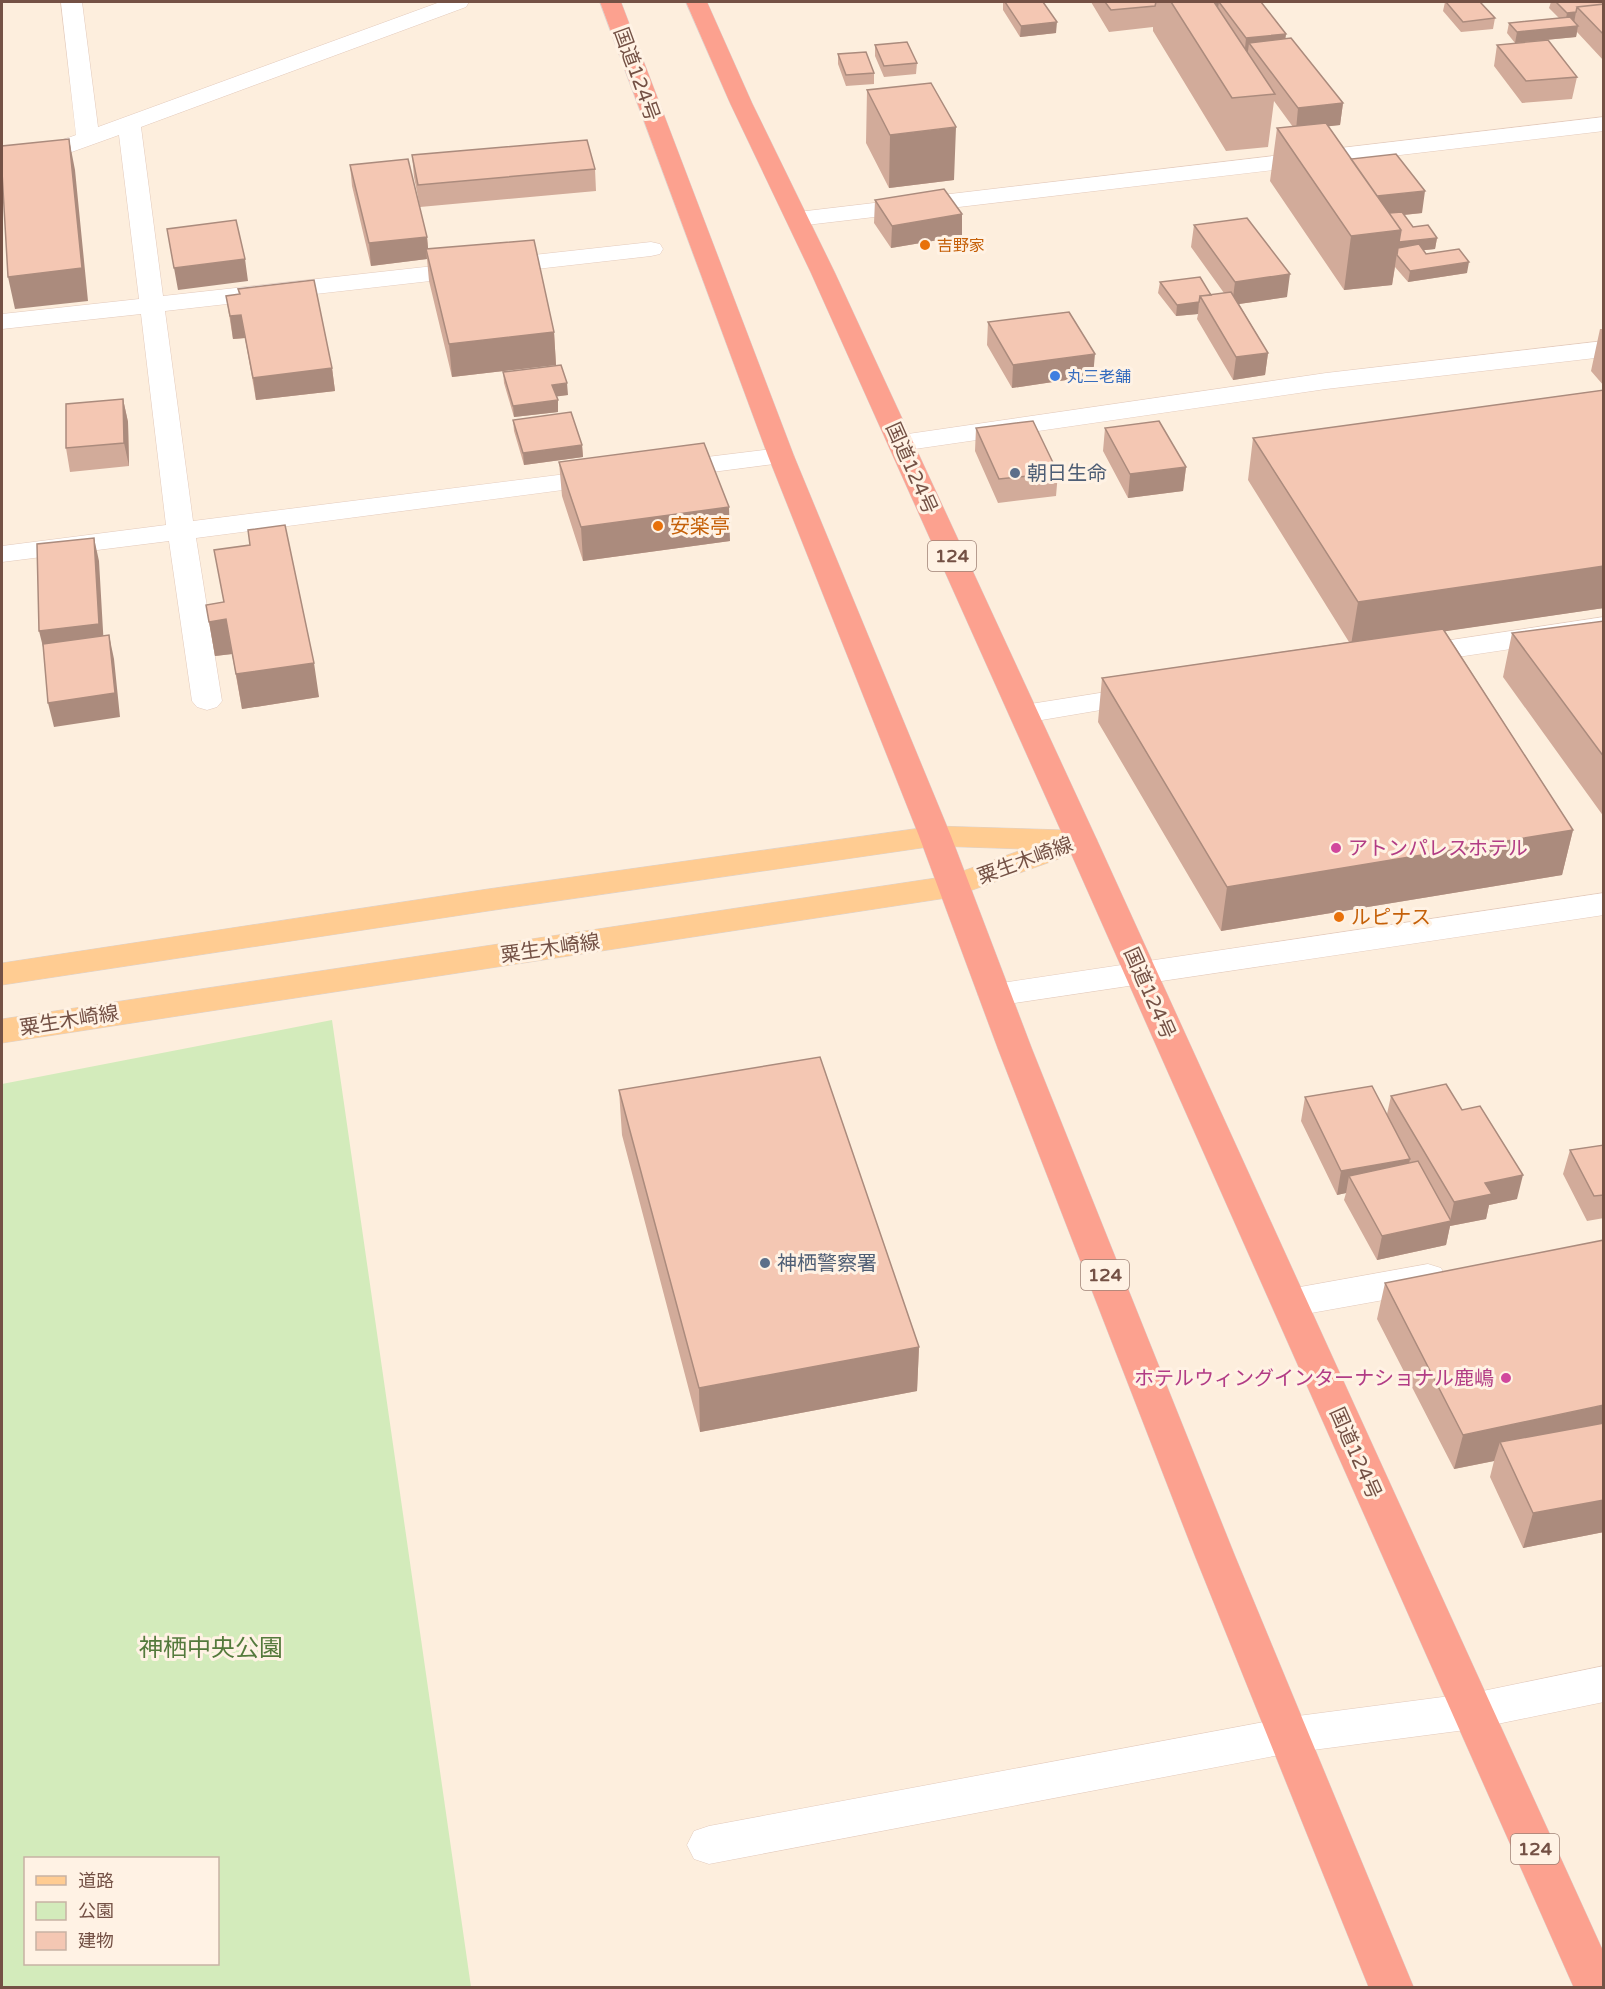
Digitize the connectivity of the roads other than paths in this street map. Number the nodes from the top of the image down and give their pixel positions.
1 (71, 2) edge
2 (458, 2) edge
3 (610, 2) edge
4 (696, 2) edge
5 (129, 123) junction
6 (1604, 124) edge
7 (88, 137) junction
8 (2, 170) edge
9 (798, 219) junction
10 (651, 249) dead end
11 (152, 305) junction
12 (2, 322) edge
13 (1604, 349) edge
14 (901, 442) junction
15 (781, 456) junction
16 (181, 531) junction
17 (2, 554) edge
18 (1604, 626) edge
19 (1381, 660) edge
20 (1171, 691) edge
21 (207, 701) dead end
22 (1024, 714) junction
23 (935, 836) junction
24 (1081, 840) junction
25 (953, 886) junction
26 (1604, 904) edge
27 (1142, 973) junction
28 (2, 974) edge
29 (994, 995) junction
30 (2, 1031) edge
31 (1463, 1272) edge
32 (1289, 1303) junction
33 (1604, 1684) edge
34 (1473, 1711) junction
35 (1290, 1736) junction
36 (709, 1845) dead end
37 (1392, 1988) edge
38 (1597, 1988) edge

1 - 7 street
2 - 5 street
3 - 15 highway, 国道124号 / 124
4 - 9 highway, 国道124号 / 124
5 - 7 street
5 - 11 street
6 - 9 street
7 - 8 street
9 - 14 highway, 国道124号 / 124
10 - 11 street
11 - 12 street
11 - 16 street
13 - 14 street
14 - 22 highway, 国道124号 / 124
15 - 16 street
15 - 23 highway, 国道124号 / 124
16 - 17 street
16 - 21 street
18 - 19 street
20 - 22 street
22 - 24 highway, 国道124号 / 124
23 - 24 main road, 粟生木崎線
23 - 25 highway, 国道124号 / 124
23 - 28 main road, 粟生木崎線
24 - 25 main road, 粟生木崎線
24 - 27 highway, 国道124号 / 124
25 - 29 highway, 国道124号 / 124
25 - 30 main road, 粟生木崎線
26 - 27 street
27 - 29 street
27 - 32 highway, 国道124号 / 124
29 - 35 highway, 国道124号 / 124
31 - 32 street
32 - 34 highway, 国道124号 / 124
33 - 34 street
34 - 35 street
34 - 38 highway, 国道124号 / 124
35 - 36 street
35 - 37 highway, 国道124号 / 124

